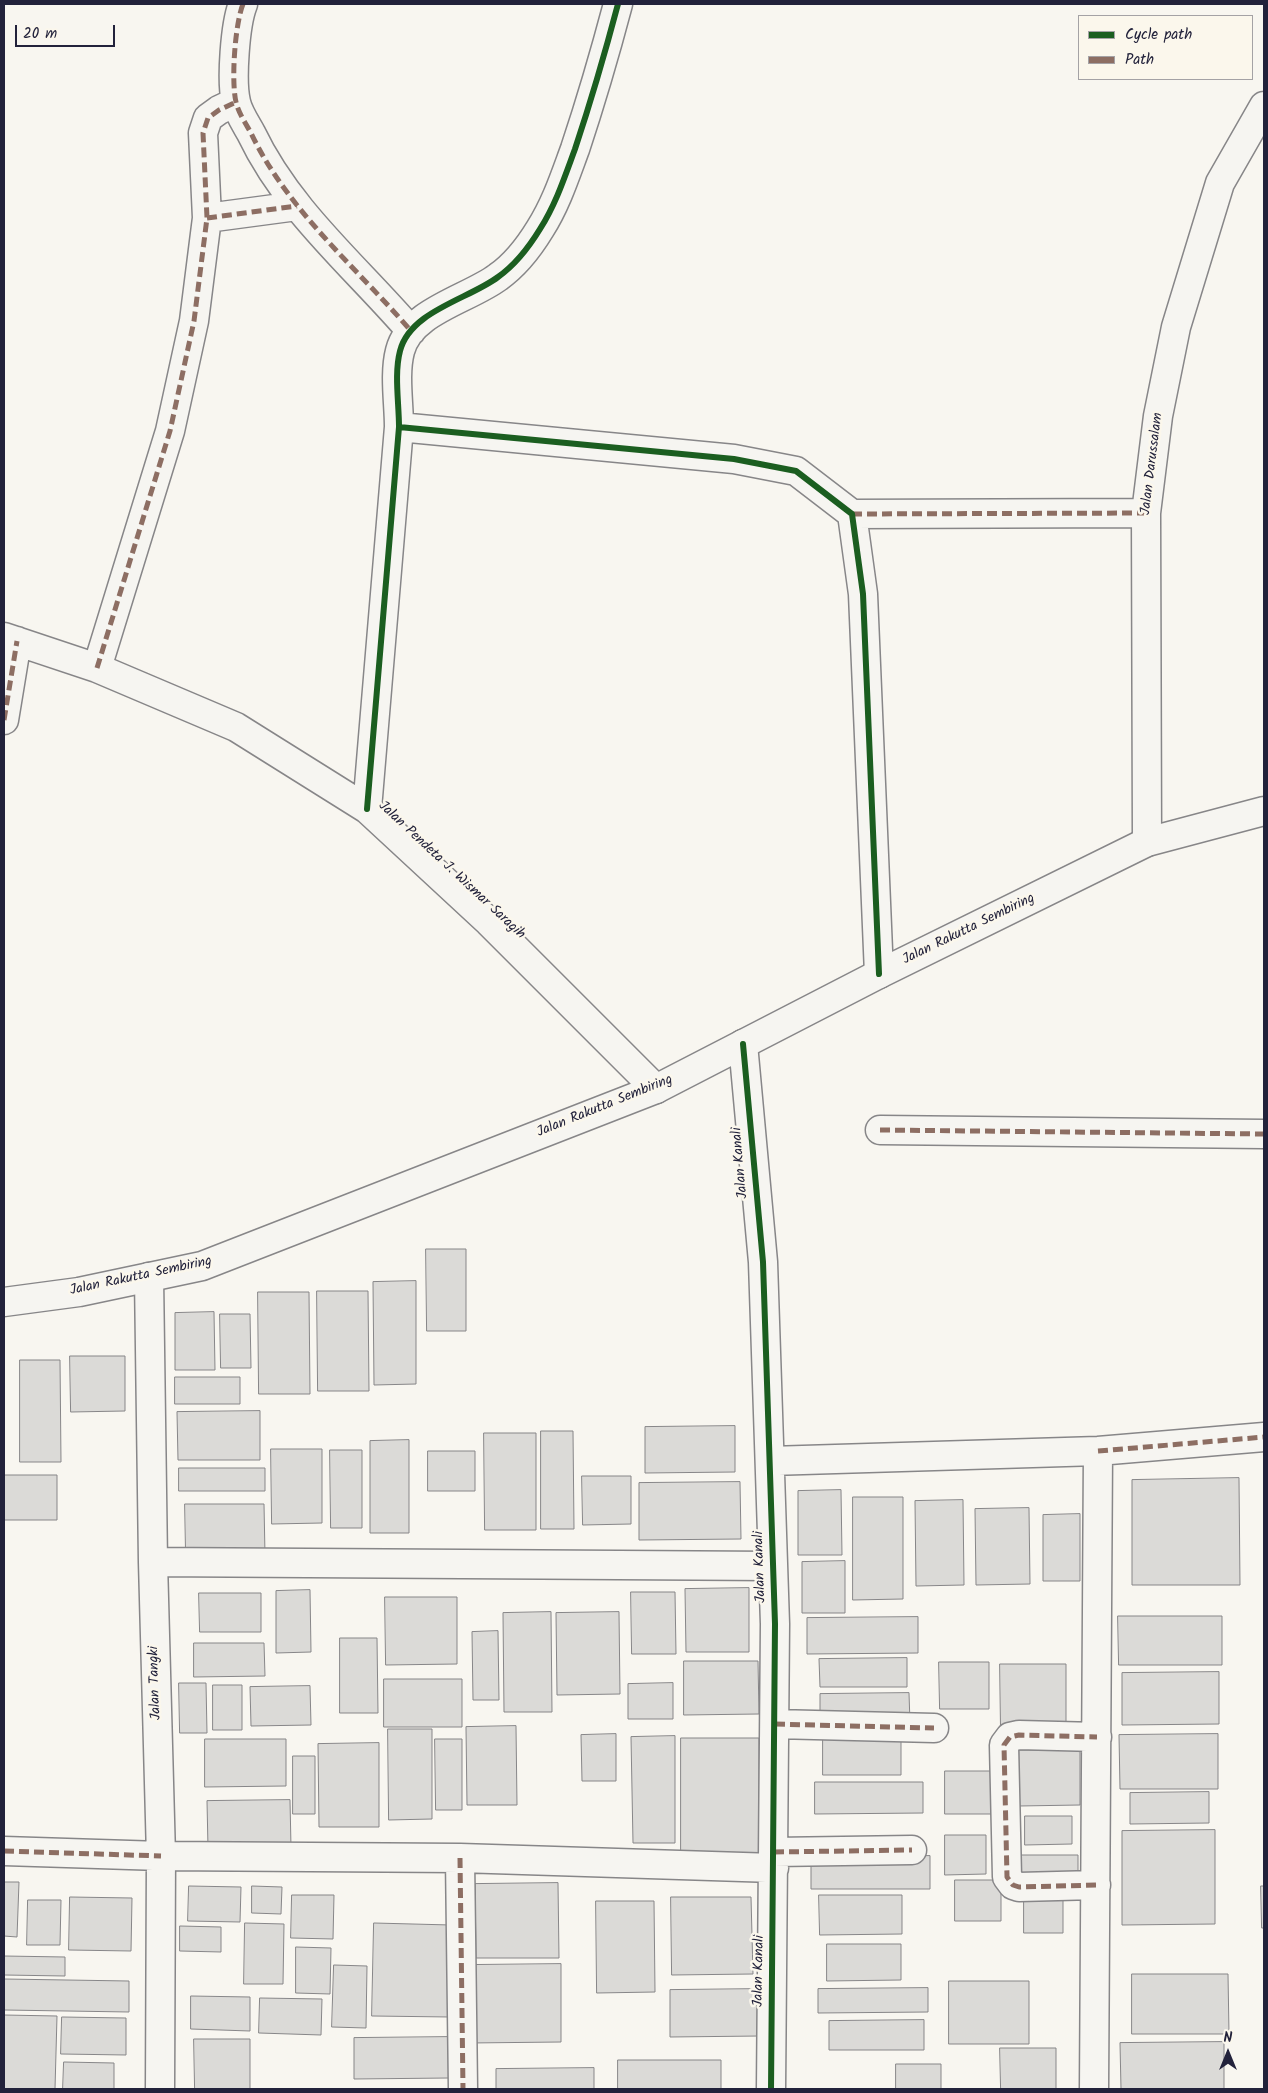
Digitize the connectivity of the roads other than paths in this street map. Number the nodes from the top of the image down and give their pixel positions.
1 (243, 4) edge
2 (618, 4) edge
3 (236, 102) junction
4 (1264, 106) edge
5 (298, 206) junction
6 (208, 218) junction
7 (411, 331) junction
8 (399, 427) junction
9 (1146, 513) junction
10 (852, 514) junction
11 (11, 639) edge
12 (97, 668) junction
13 (4, 720) edge
14 (368, 809) junction
15 (1264, 811) edge
16 (1146, 842) junction
17 (879, 974) junction
18 (742, 1044) junction
19 (656, 1089) junction
20 (880, 1130) dead end
21 (1264, 1134) edge
22 (149, 1277) junction
23 (4, 1302) edge
24 (1264, 1437) edge
25 (1098, 1451) junction
26 (770, 1461) junction
27 (153, 1562) junction
28 (772, 1566) junction
29 (775, 1724) junction
30 (934, 1728) dead end
31 (1097, 1737) junction
32 (912, 1850) dead end
33 (4, 1851) edge
34 (161, 1856) junction
35 (460, 1858) junction
36 (774, 1860) junction
37 (1096, 1885) junction
38 (160, 2089) edge
39 (463, 2089) edge
40 (771, 2089) edge
41 (1094, 2089) edge

1 - 3 street
2 - 7 street
3 - 5 street
3 - 6 street
4 - 9 street, Jalan Darussalam
5 - 6 street
5 - 7 street
6 - 12 street
7 - 8 street
8 - 10 street
8 - 14 street
9 - 10 street
9 - 16 street, Jalan Darussalam
10 - 17 street
11 - 12 street, Jalan Pendeta J. Wismar Saragih
11 - 13 street
12 - 14 street, Jalan Pendeta J. Wismar Saragih
14 - 19 street, Jalan Pendeta J. Wismar Saragih
15 - 16 street, Jalan Rakutta Sembiring
16 - 17 street, Jalan Rakutta Sembiring
17 - 18 street, Jalan Rakutta Sembiring
18 - 19 street, Jalan Rakutta Sembiring
18 - 26 street, Jalan Kanali
19 - 22 street, Jalan Rakutta Sembiring
20 - 21 street
22 - 23 street, Jalan Rakutta Sembiring
22 - 27 street, Jalan Tangki
24 - 25 street
25 - 26 street
25 - 31 street
26 - 28 street, Jalan Kanali
27 - 28 street
27 - 34 street, Jalan Tangki
28 - 29 street, Jalan Kanali
29 - 30 street
29 - 36 street, Jalan Kanali
31 - 37 street
31 - 37 street
32 - 36 street
33 - 34 street
34 - 35 street
34 - 38 street, Jalan Tangki
35 - 36 street
35 - 39 street
36 - 40 street, Jalan Kanali
37 - 41 street

